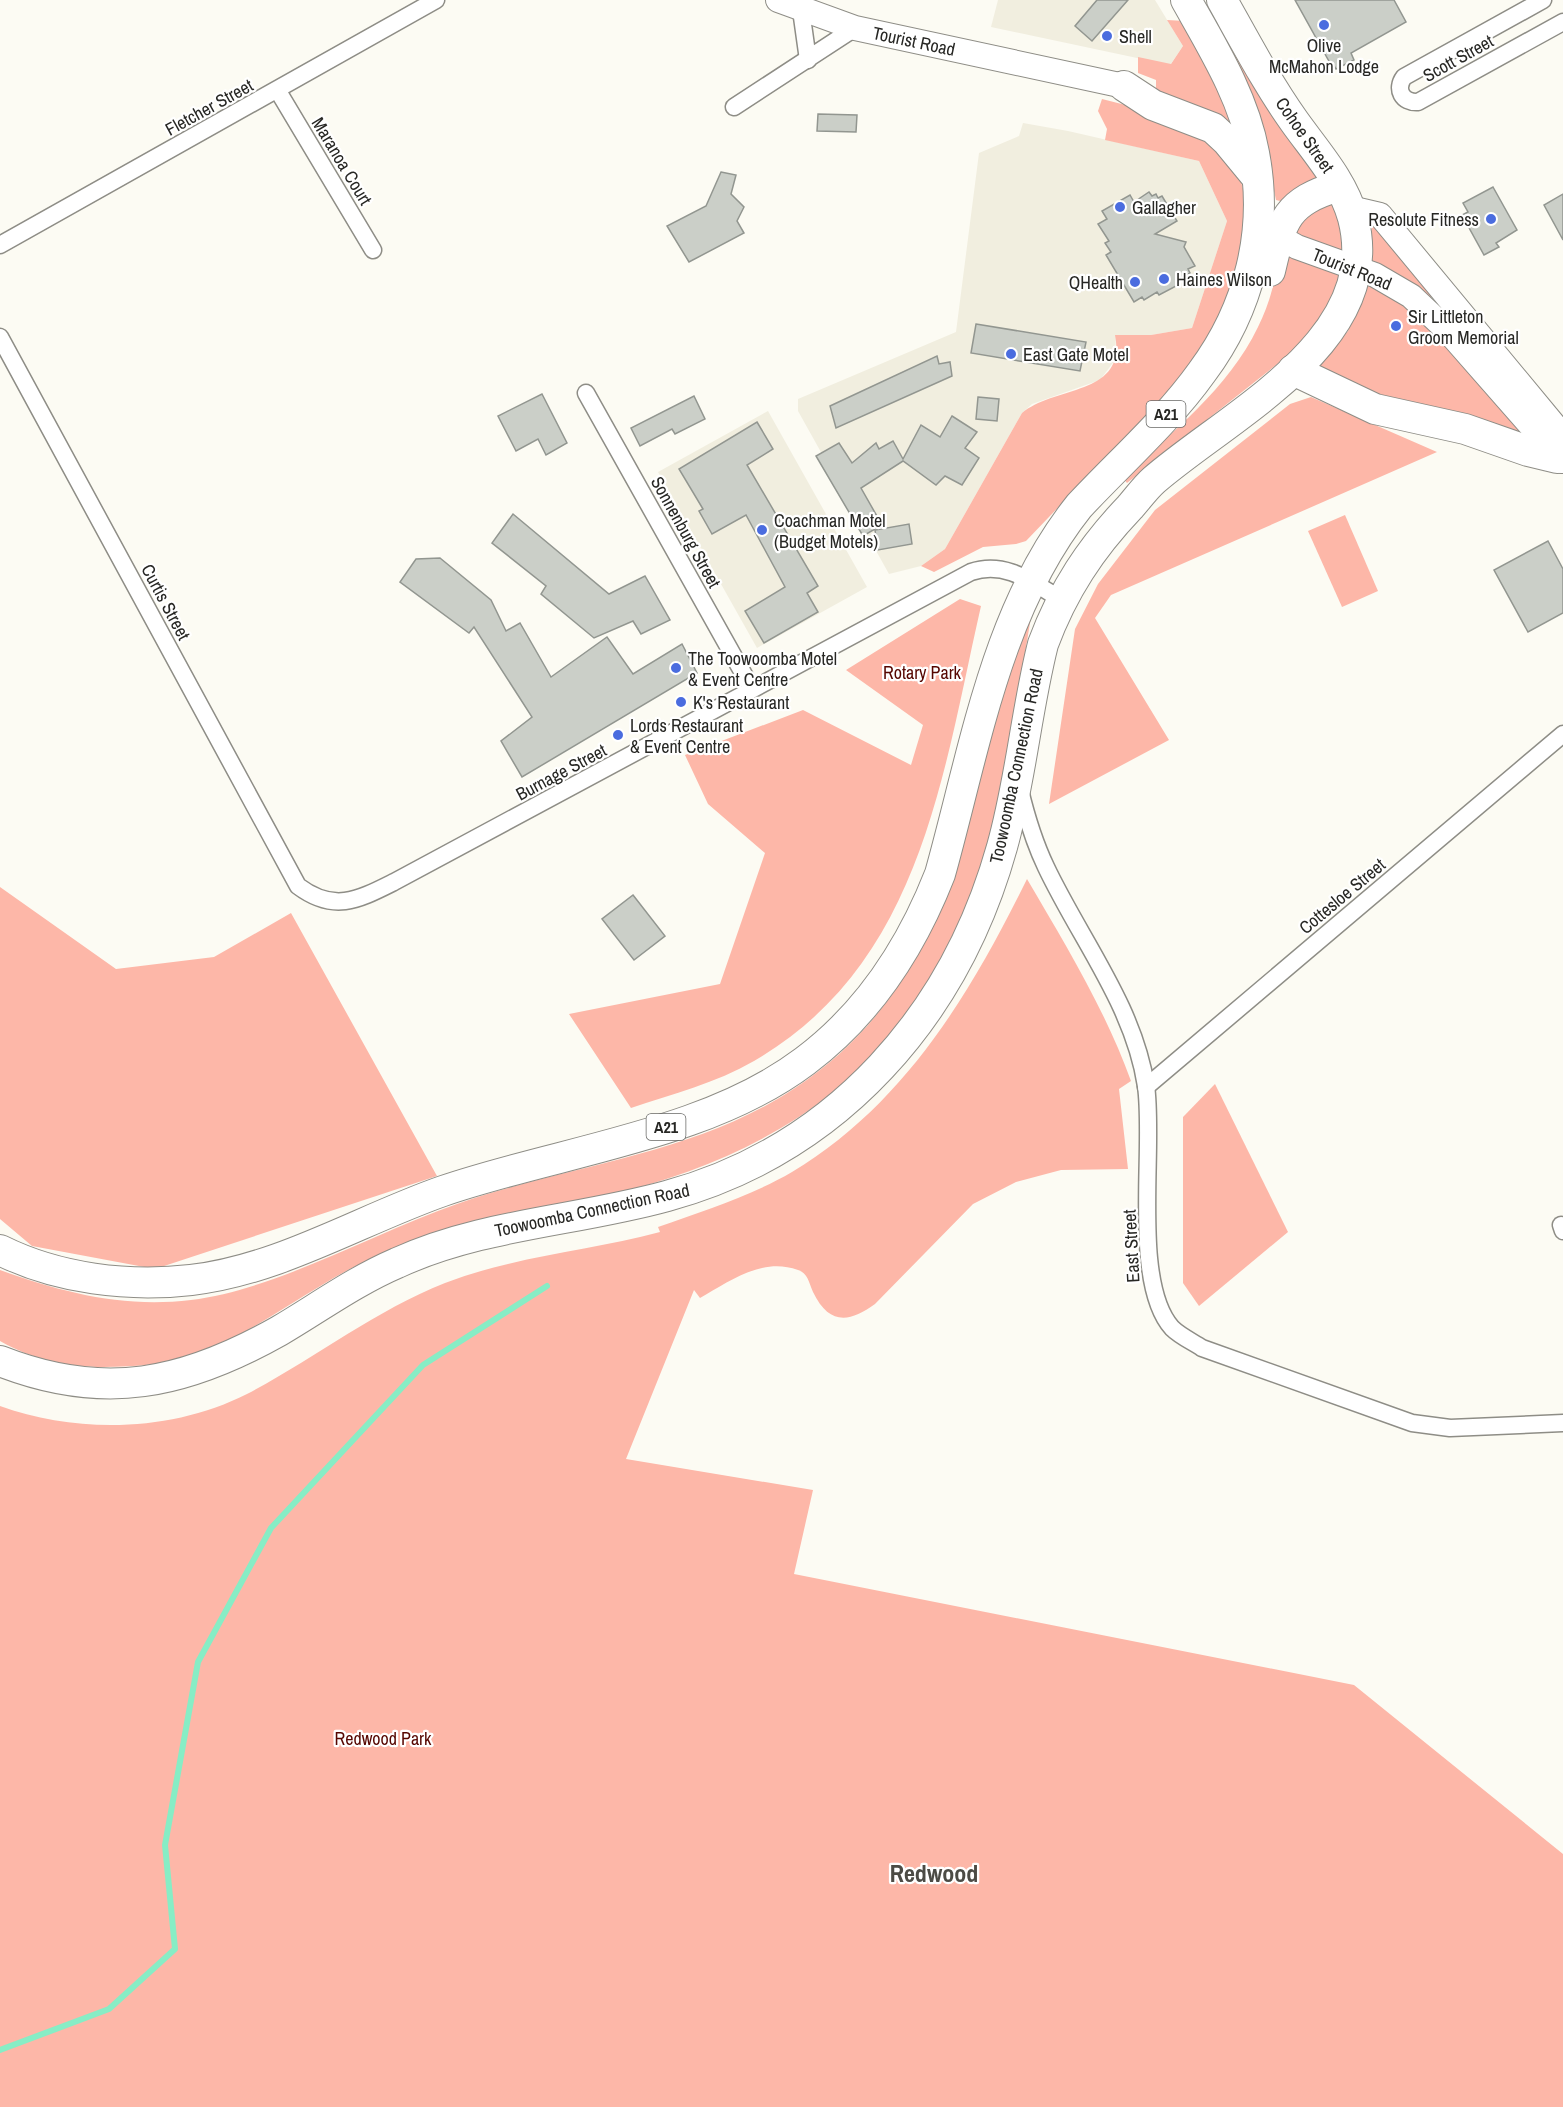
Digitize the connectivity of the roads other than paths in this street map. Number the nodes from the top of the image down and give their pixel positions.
1 (436, 0) edge
2 (778, 0) edge
3 (1186, 0) edge
4 (1222, 0) edge
5 (1543, 0) edge
6 (801, 10) junction
7 (1563, 22) edge
8 (855, 28) junction
9 (808, 60) junction
10 (1124, 86) joint
11 (278, 91) junction
12 (734, 107) dead end
13 (1257, 177) junction
14 (1344, 197) junction
15 (1268, 231) junction
16 (0, 245) edge
17 (373, 250) dead end
18 (1355, 267) junction
19 (0, 337) edge
20 (1293, 370) junction
21 (586, 393) dead end
22 (1561, 452) edge
23 (1031, 582) junction
24 (1062, 600) junction
25 (752, 689) junction
26 (1563, 734) edge
27 (1017, 774) junction
28 (298, 886) joint
29 (1146, 1087) junction
30 (0, 1250) edge
31 (0, 1361) edge
32 (1563, 1423) edge

1 - 11 street, Fletcher Street
2 - 6 street, Tourist Road
3 - 13 highway
4 - 14 highway, Cohoe Street / A21
5 - 7 street, Scott Street
6 - 8 street, Tourist Road
6 - 9 street
8 - 9 street
8 - 10 street, Tourist Road
9 - 12 street
10 - 13 highway
11 - 16 street, Fletcher Street
11 - 17 street, Maranoa Court
13 - 15 highway
14 - 15 highway
14 - 18 highway, Toowoomba Connection Road / A21
14 - 22 street
15 - 18 street, Tourist Road
15 - 23 highway, Toowoomba Connection Road / A21
18 - 20 highway, Toowoomba Connection Road / A21
18 - 22 street, Tourist Road
19 - 28 street, Curtis Street
20 - 22 highway
20 - 24 highway, Toowoomba Connection Road / A21
21 - 25 street, Sonnenburg Street
23 - 24 street, Burnage Street
23 - 25 street, Burnage Street
23 - 30 highway, Toowoomba Connection Road / A21
24 - 27 highway, Toowoomba Connection Road / A21
25 - 28 street, Burnage Street
26 - 29 street, Cottesloe Street
27 - 29 street, East Street
27 - 31 highway, Toowoomba Connection Road / A21
29 - 32 street, East Street

